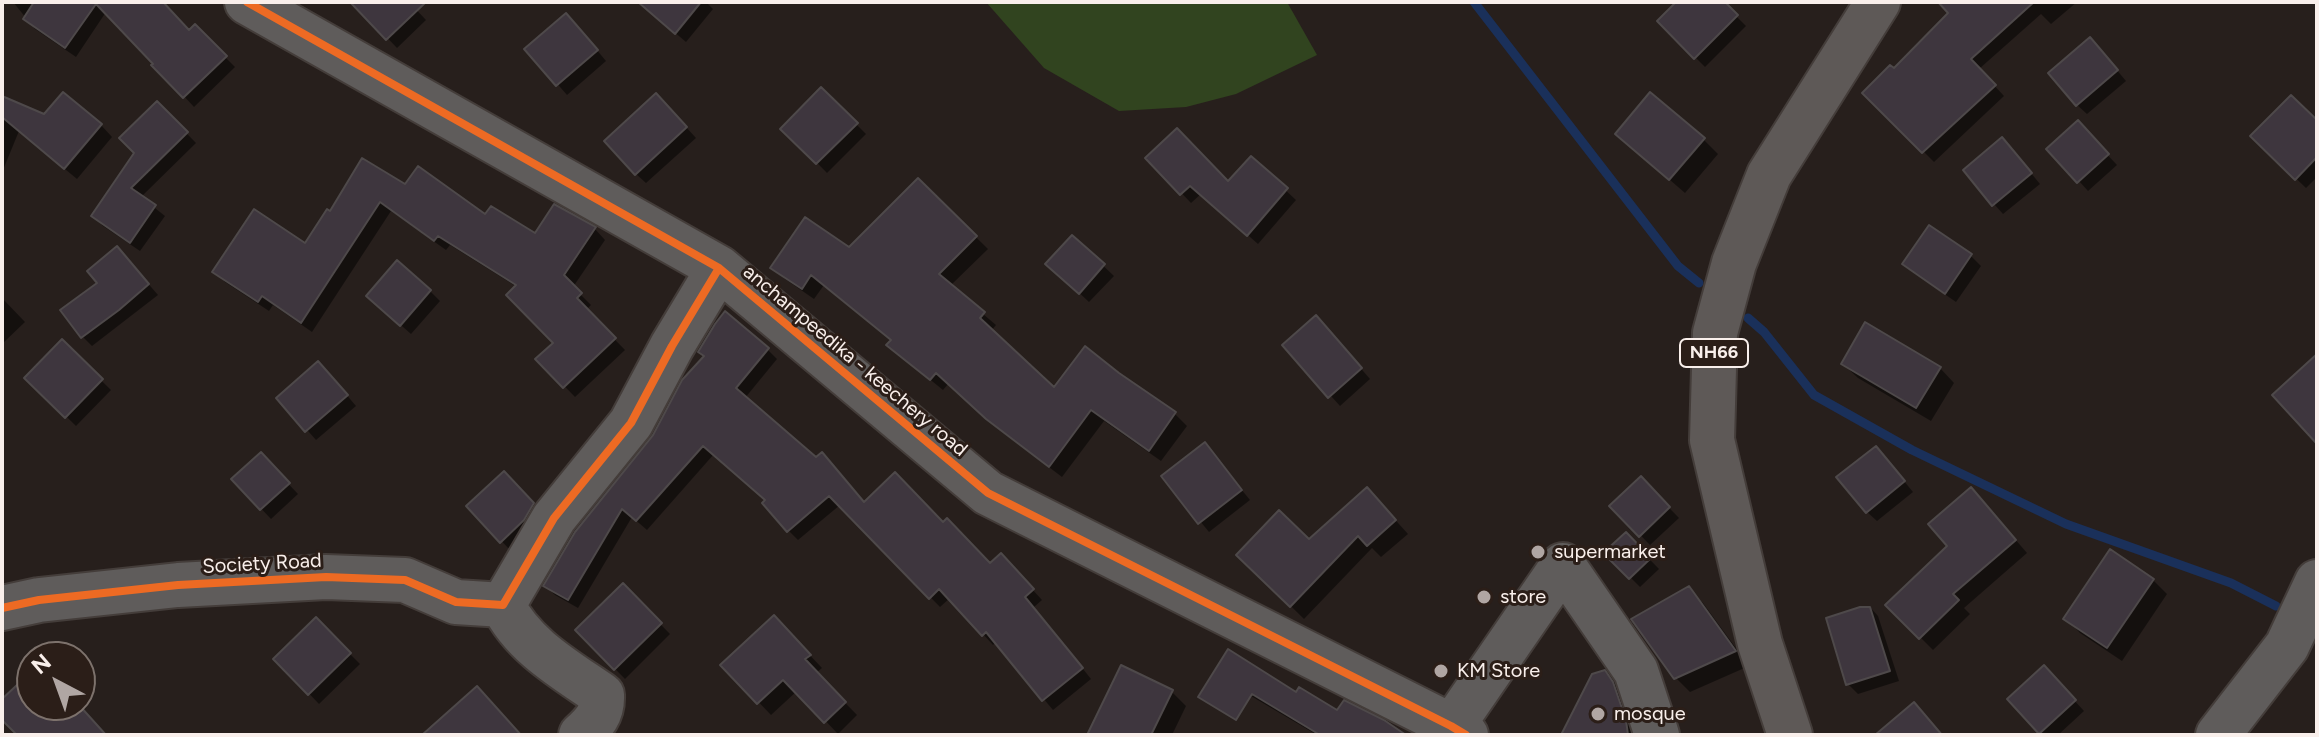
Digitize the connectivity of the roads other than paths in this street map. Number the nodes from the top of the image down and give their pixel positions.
1 (247, 2) edge
2 (1878, 2) edge
3 (719, 268) junction
4 (2317, 582) edge
5 (503, 605) junction
6 (2, 608) edge
7 (1454, 732) edge
8 (581, 735) edge
9 (1657, 735) edge
10 (1790, 735) edge
11 (2218, 735) edge

1 - 3 street, anchampeedika - keechery road
2 - 10 highway, NH66
3 - 5 street
3 - 7 street, anchampeedika - keechery road
4 - 11 street
5 - 6 street, Society Road
5 - 8 street
7 - 9 street

